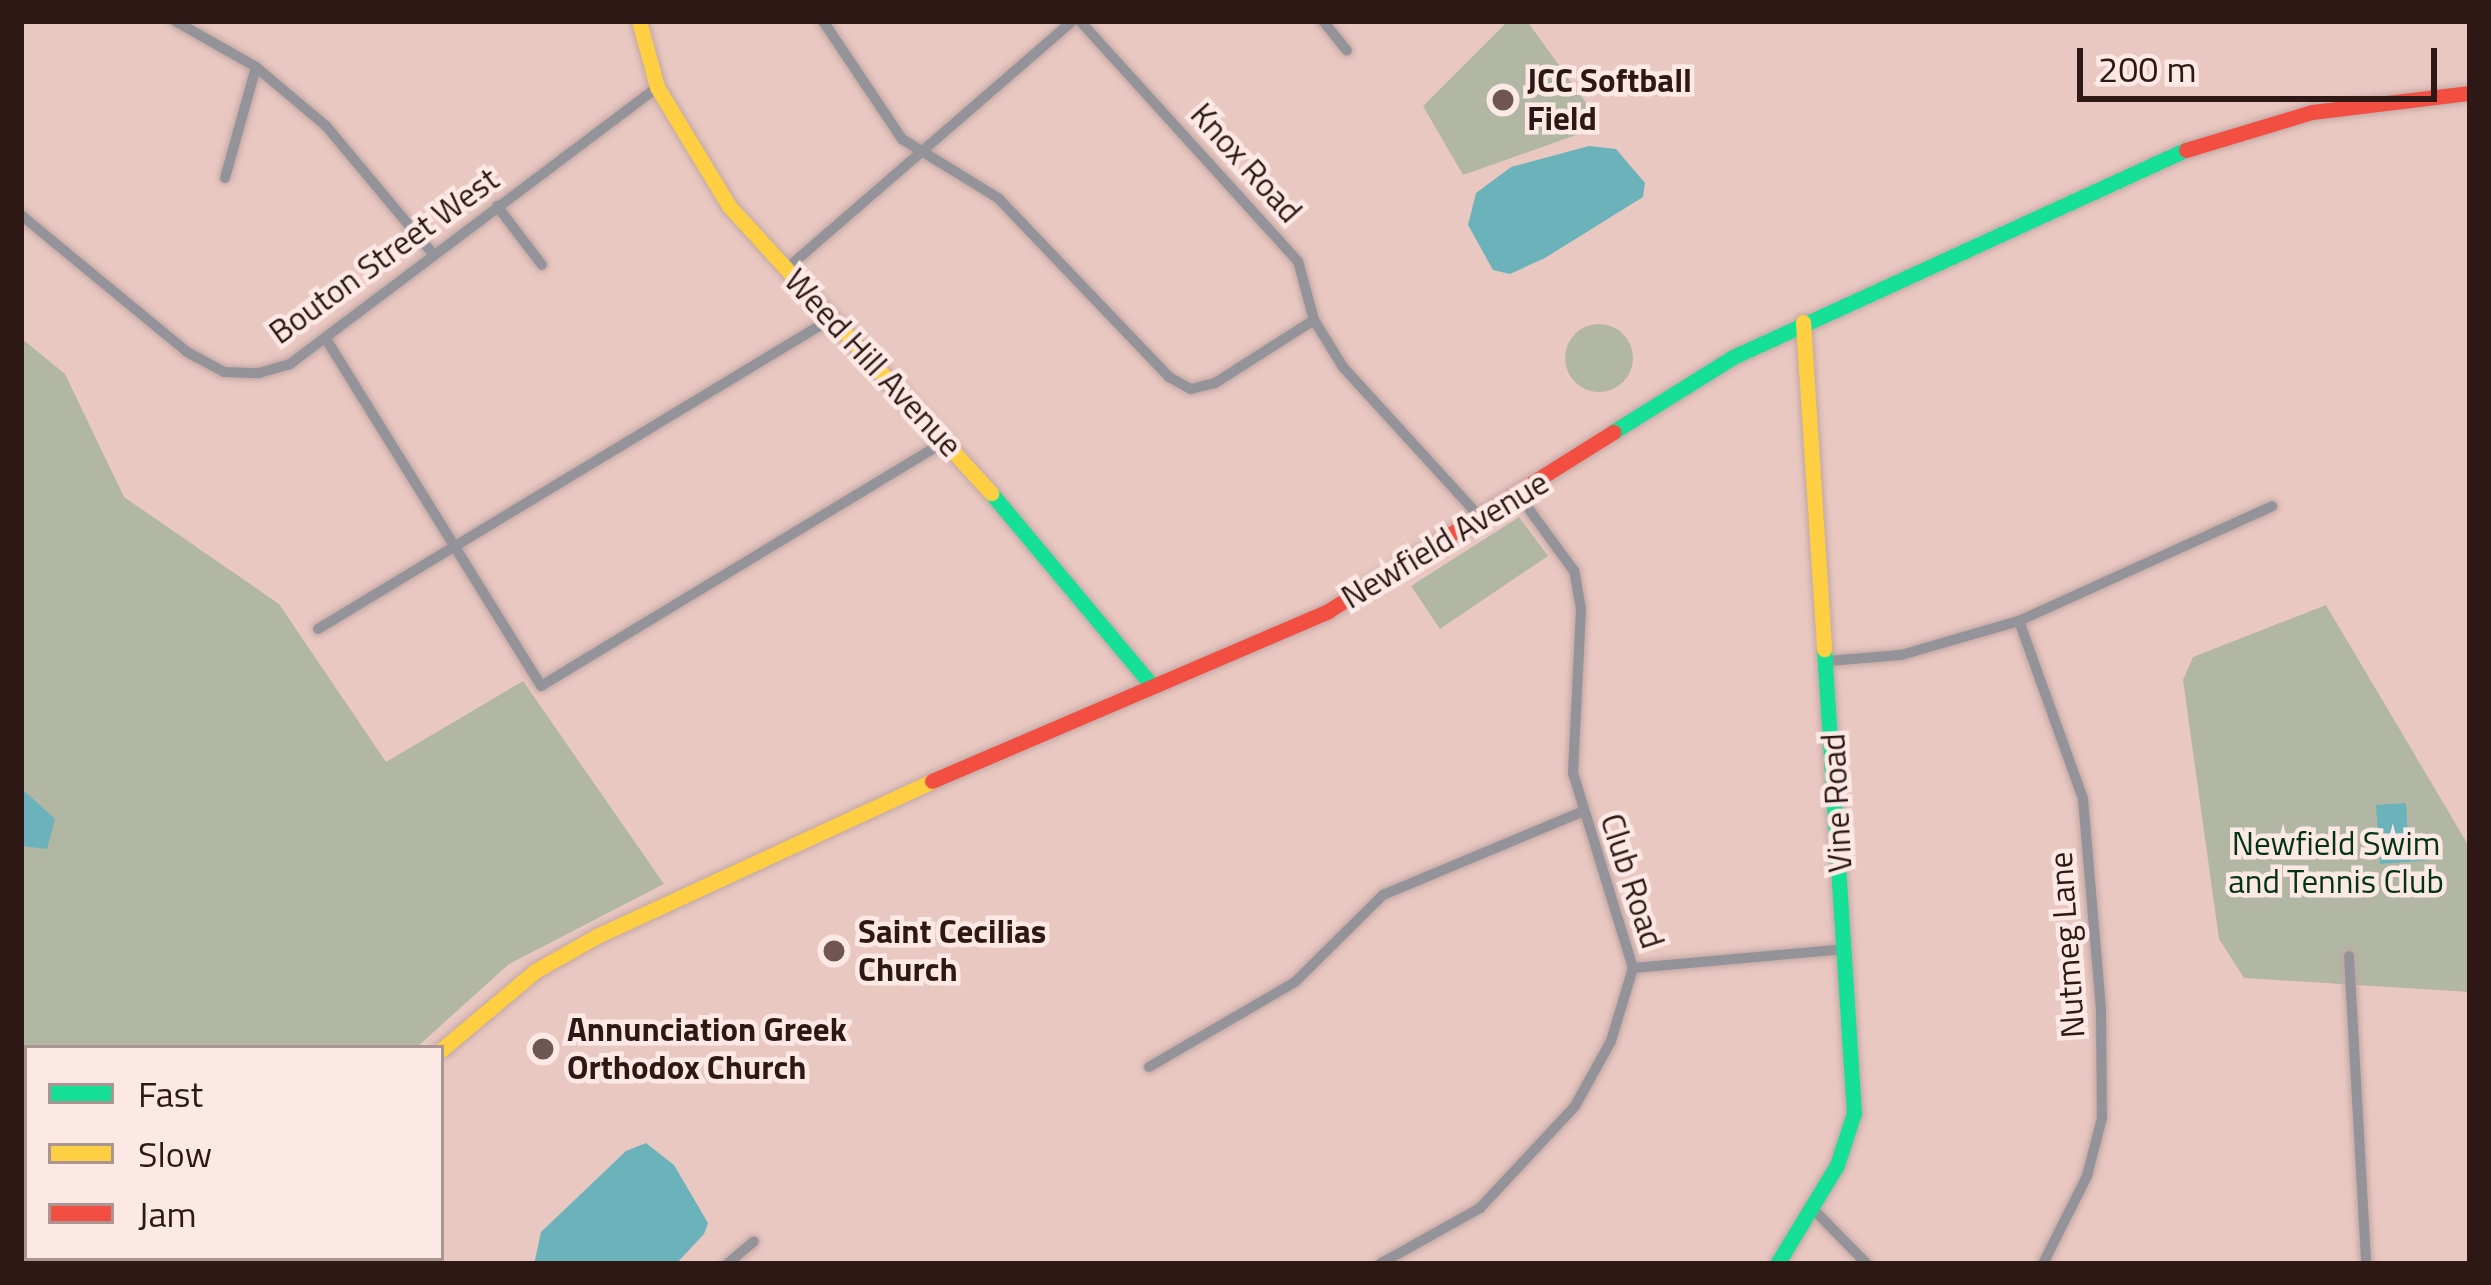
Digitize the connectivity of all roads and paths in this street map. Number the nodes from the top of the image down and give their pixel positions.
1 (175, 21) edge
2 (639, 21) edge
3 (823, 21) edge
4 (1076, 21) edge
5 (1323, 21) edge
6 (1347, 51) dead end
7 (256, 67) junction
8 (657, 87) junction
9 (2470, 94) edge
10 (925, 153) junction
11 (225, 178) dead end
12 (497, 206) junction
13 (21, 215) edge
14 (434, 255) junction
15 (542, 265) dead end
16 (785, 271) junction
17 (829, 320) junction
18 (1314, 320) junction
19 (1803, 322) junction
20 (326, 338) junction
21 (947, 440) junction
22 (1520, 497) junction
23 (2272, 506) dead end
24 (1484, 521) junction
25 (454, 542) junction
26 (2019, 621) junction
27 (318, 629) dead end
28 (1828, 661) junction
29 (1148, 681) junction
30 (1581, 812) junction
31 (1846, 949) junction
32 (2349, 956) dead end
33 (1633, 968) junction
34 (444, 1047) edge
35 (1148, 1066) dead end
36 (1812, 1208) junction
37 (754, 1241) dead end
38 (727, 1264) edge
39 (1380, 1264) edge
40 (1777, 1264) edge
41 (1867, 1264) edge
42 (2043, 1264) edge
43 (2366, 1264) edge

1 - 7 street
2 - 8 main road, Weed Hill Avenue
3 - 10 street
4 - 10 street
4 - 18 street, Knox Road
5 - 6 street
7 - 11 street
7 - 14 street
8 - 12 street, Bouton Street West
8 - 16 main road, Weed Hill Avenue
9 - 19 main road, Newfield Avenue
10 - 16 street
10 - 18 street
12 - 14 street, Bouton Street West
12 - 15 street
13 - 20 street, Bouton Street West
14 - 20 street, Bouton Street West
16 - 17 main road, Weed Hill Avenue
17 - 21 main road, Weed Hill Avenue
17 - 25 street
18 - 24 street, Knox Road
19 - 22 main road, Newfield Avenue
19 - 28 main road, Vine Road
20 - 25 street
21 - 25 street
21 - 29 main road, Weed Hill Avenue
22 - 24 main road, Newfield Avenue
22 - 30 street, Club Road
23 - 26 street
24 - 29 main road, Newfield Avenue
25 - 27 street
26 - 28 street
26 - 42 street, Nutmeg Lane
28 - 31 main road, Vine Road
29 - 34 main road, Newfield Avenue
30 - 33 street, Club Road
30 - 35 street
31 - 33 street
31 - 36 main road, Vine Road
32 - 43 street
33 - 39 street, Club Road
36 - 40 main road, Vine Road
36 - 41 street
37 - 38 street

